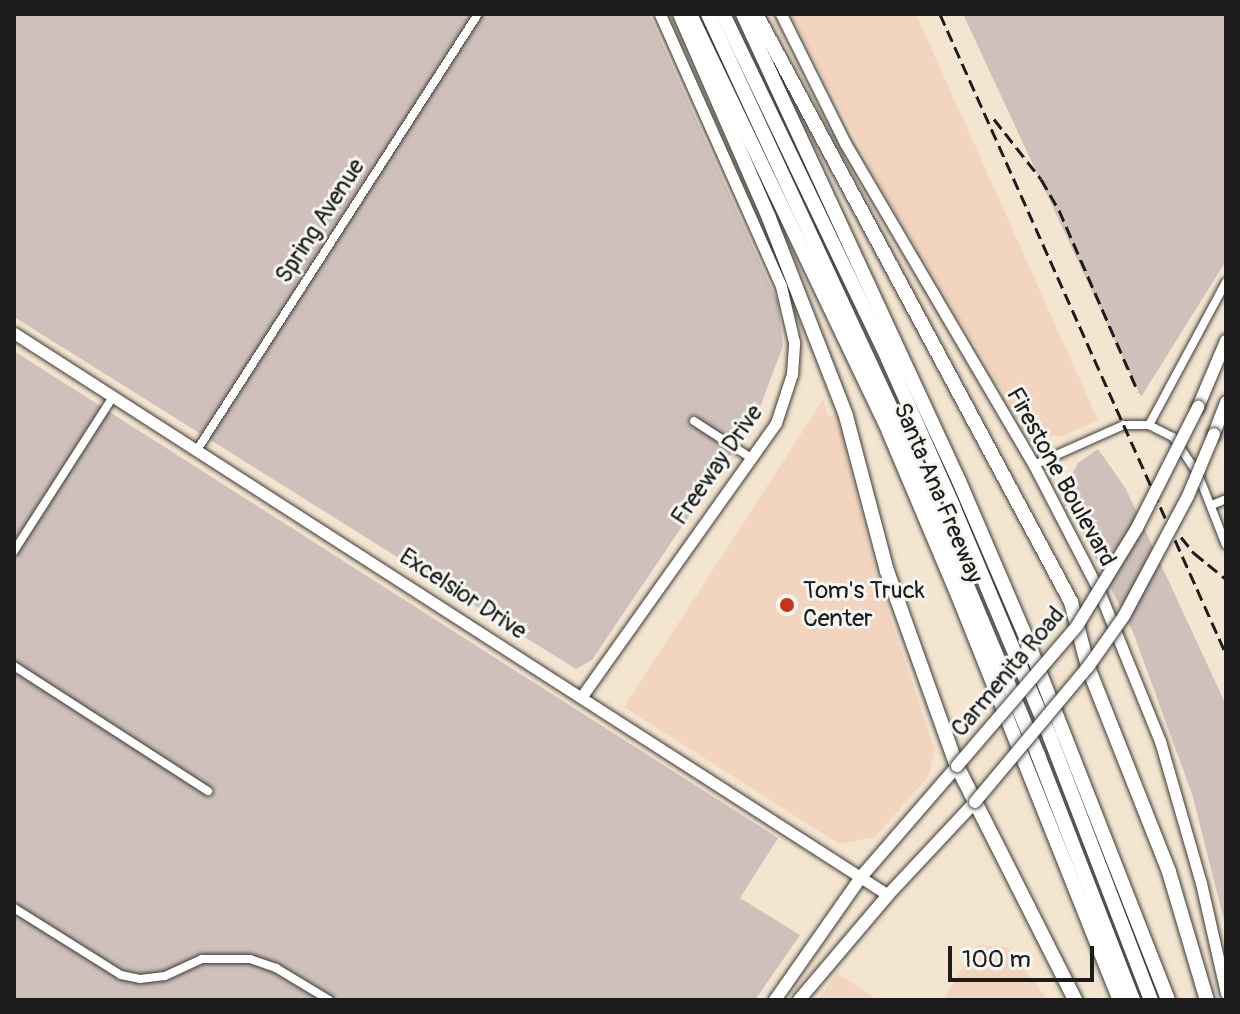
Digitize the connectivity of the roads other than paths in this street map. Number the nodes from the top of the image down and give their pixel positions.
1 (478, 14) edge
2 (660, 14) edge
3 (680, 14) edge
4 (690, 14) edge
5 (708, 14) edge
6 (723, 14) edge
7 (743, 14) edge
8 (756, 14) edge
9 (781, 14) edge
10 (1226, 282) edge
11 (14, 333) edge
12 (1226, 341) edge
13 (113, 397) junction
14 (1226, 402) edge
15 (694, 421) dead end
16 (1149, 425) junction
17 (197, 450) junction
18 (751, 458) junction
19 (1034, 465) junction
20 (1226, 499) edge
21 (1212, 505) junction
22 (1226, 545) edge
23 (14, 551) edge
24 (1077, 626) junction
25 (14, 666) edge
26 (1088, 667) junction
27 (582, 696) junction
28 (957, 766) junction
29 (208, 791) dead end
30 (975, 802) junction
31 (861, 877) junction
32 (888, 895) junction
33 (14, 908) edge
34 (1226, 993) edge
35 (329, 1000) edge
36 (775, 1000) edge
37 (799, 1000) edge
38 (1075, 1000) edge
39 (1120, 1000) edge
40 (1133, 1000) edge
41 (1151, 1000) edge
42 (1168, 1000) edge
43 (1207, 1000) edge

1 - 17 street, Spring Avenue
2 - 18 street, Freeway Drive
3 - 28 highway
4 - 39 highway, Santa Ana Freeway
5 - 40 highway
6 - 41 highway
7 - 42 highway, Santa Ana Freeway
8 - 24 highway
9 - 19 street, Firestone Boulevard
10 - 16 street
11 - 13 street, Excelsior Drive
12 - 24 main road, Carmenita Road, bridge
13 - 17 street, Excelsior Drive
13 - 23 street
14 - 26 main road, bridge
15 - 18 street
16 - 19 street
16 - 21 street
17 - 27 street, Excelsior Drive
18 - 27 street, Freeway Drive
19 - 34 street, Firestone Boulevard
20 - 21 street
21 - 22 street
24 - 26 highway
24 - 28 main road, Carmenita Road, bridge
25 - 29 street
26 - 30 main road, bridge
26 - 43 highway
27 - 31 street, Excelsior Drive
28 - 30 highway
28 - 31 main road, Carmenita Road
30 - 32 main road
30 - 38 highway
31 - 32 street, Excelsior Drive
31 - 36 main road, Carmenita Road
32 - 37 main road
33 - 35 street

